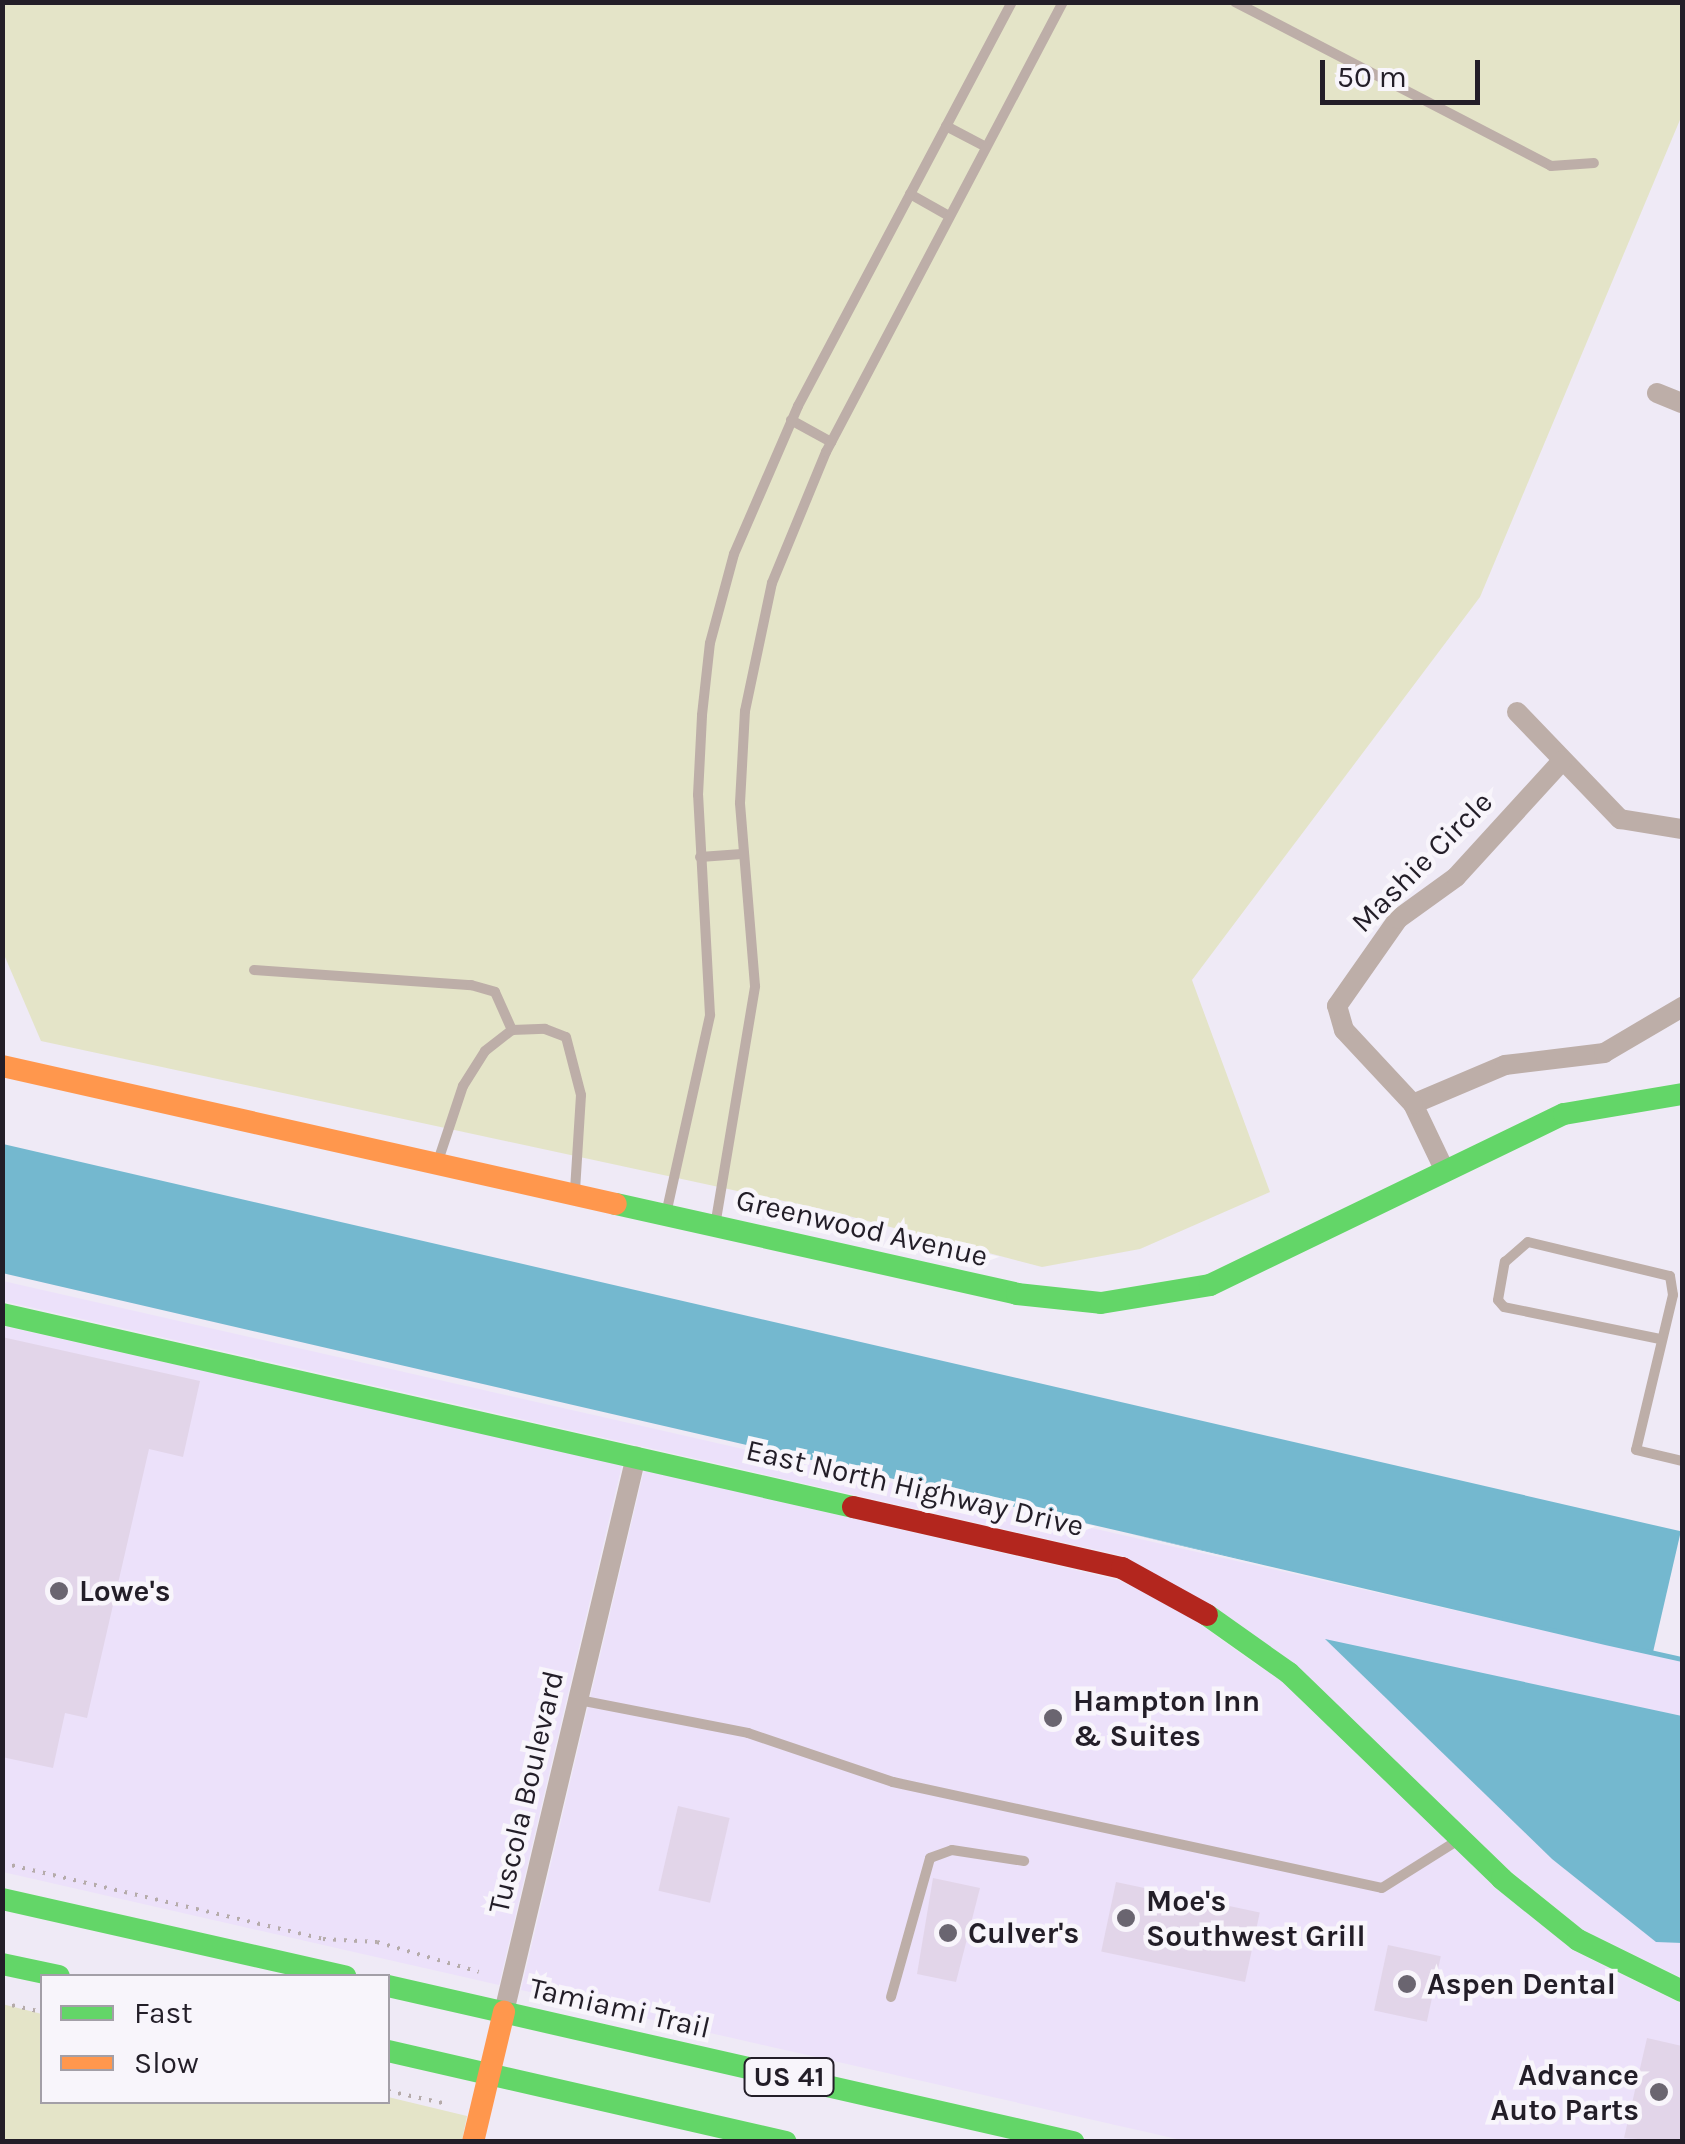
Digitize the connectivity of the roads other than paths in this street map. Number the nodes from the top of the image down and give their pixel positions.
1 (1012, 2) edge
2 (1063, 2) edge
3 (1235, 2) edge
4 (946, 126) junction
5 (986, 147) junction
6 (1594, 163) dead end
7 (910, 194) junction
8 (950, 216) junction
9 (1657, 393) dead end
10 (1682, 403) edge
11 (792, 420) junction
12 (832, 442) junction
13 (1517, 712) dead end
14 (1562, 761) junction
15 (1682, 830) edge
16 (742, 854) junction
17 (700, 858) junction
18 (254, 970) dead end
19 (1682, 1007) edge
20 (512, 1030) junction
21 (2, 1066) edge
22 (1682, 1094) edge
23 (1413, 1104) junction
24 (437, 1164) junction
25 (1444, 1169) junction
26 (575, 1195) junction
27 (666, 1215) junction
28 (715, 1226) junction
29 (2, 1314) edge
30 (1660, 1339) junction
31 (636, 1456) junction
32 (1682, 1460) edge
33 (578, 1700) junction
34 (1460, 1839) junction
35 (1024, 1861) dead end
36 (2, 1899) edge
37 (2, 1964) edge
38 (50, 1974) edge
39 (336, 1974) edge
40 (390, 1986) edge
41 (1682, 1991) edge
42 (891, 1997) dead end
43 (504, 2012) junction
44 (390, 2051) edge
45 (488, 2074) junction
46 (473, 2142) edge
47 (786, 2142) edge
48 (1073, 2142) edge

1 - 4 lane
2 - 5 lane
3 - 6 lane
4 - 5 lane
4 - 7 lane
5 - 8 lane
7 - 8 lane
7 - 11 lane
8 - 12 lane
9 - 10 street
11 - 12 lane
11 - 17 lane
12 - 16 lane
13 - 14 street
14 - 15 street
14 - 23 street, Mashie Circle
16 - 17 lane
16 - 28 lane
17 - 27 lane
18 - 20 lane
19 - 23 street
20 - 24 lane
20 - 26 lane
21 - 24 street, Greenwood Avenue
22 - 25 street, Greenwood Avenue
23 - 25 street, Mashie Circle
24 - 26 street, Greenwood Avenue
25 - 28 street, Greenwood Avenue
26 - 27 street, Greenwood Avenue
27 - 28 street, Greenwood Avenue
29 - 31 street, East North Highway Drive
30 - 30 lane
30 - 32 lane
31 - 33 street, Tuscola Boulevard
31 - 34 street, East North Highway Drive
33 - 34 lane
33 - 43 street, Tuscola Boulevard
34 - 41 street, East North Highway Drive
35 - 42 lane
36 - 39 street
37 - 38 street
40 - 43 street, Tamiami Trail / US 41
43 - 45 street, Tuscola Boulevard
43 - 48 street, Tamiami Trail / US 41
44 - 45 street, US 41
45 - 46 street, Tuscola Boulevard
45 - 47 street, US 41

